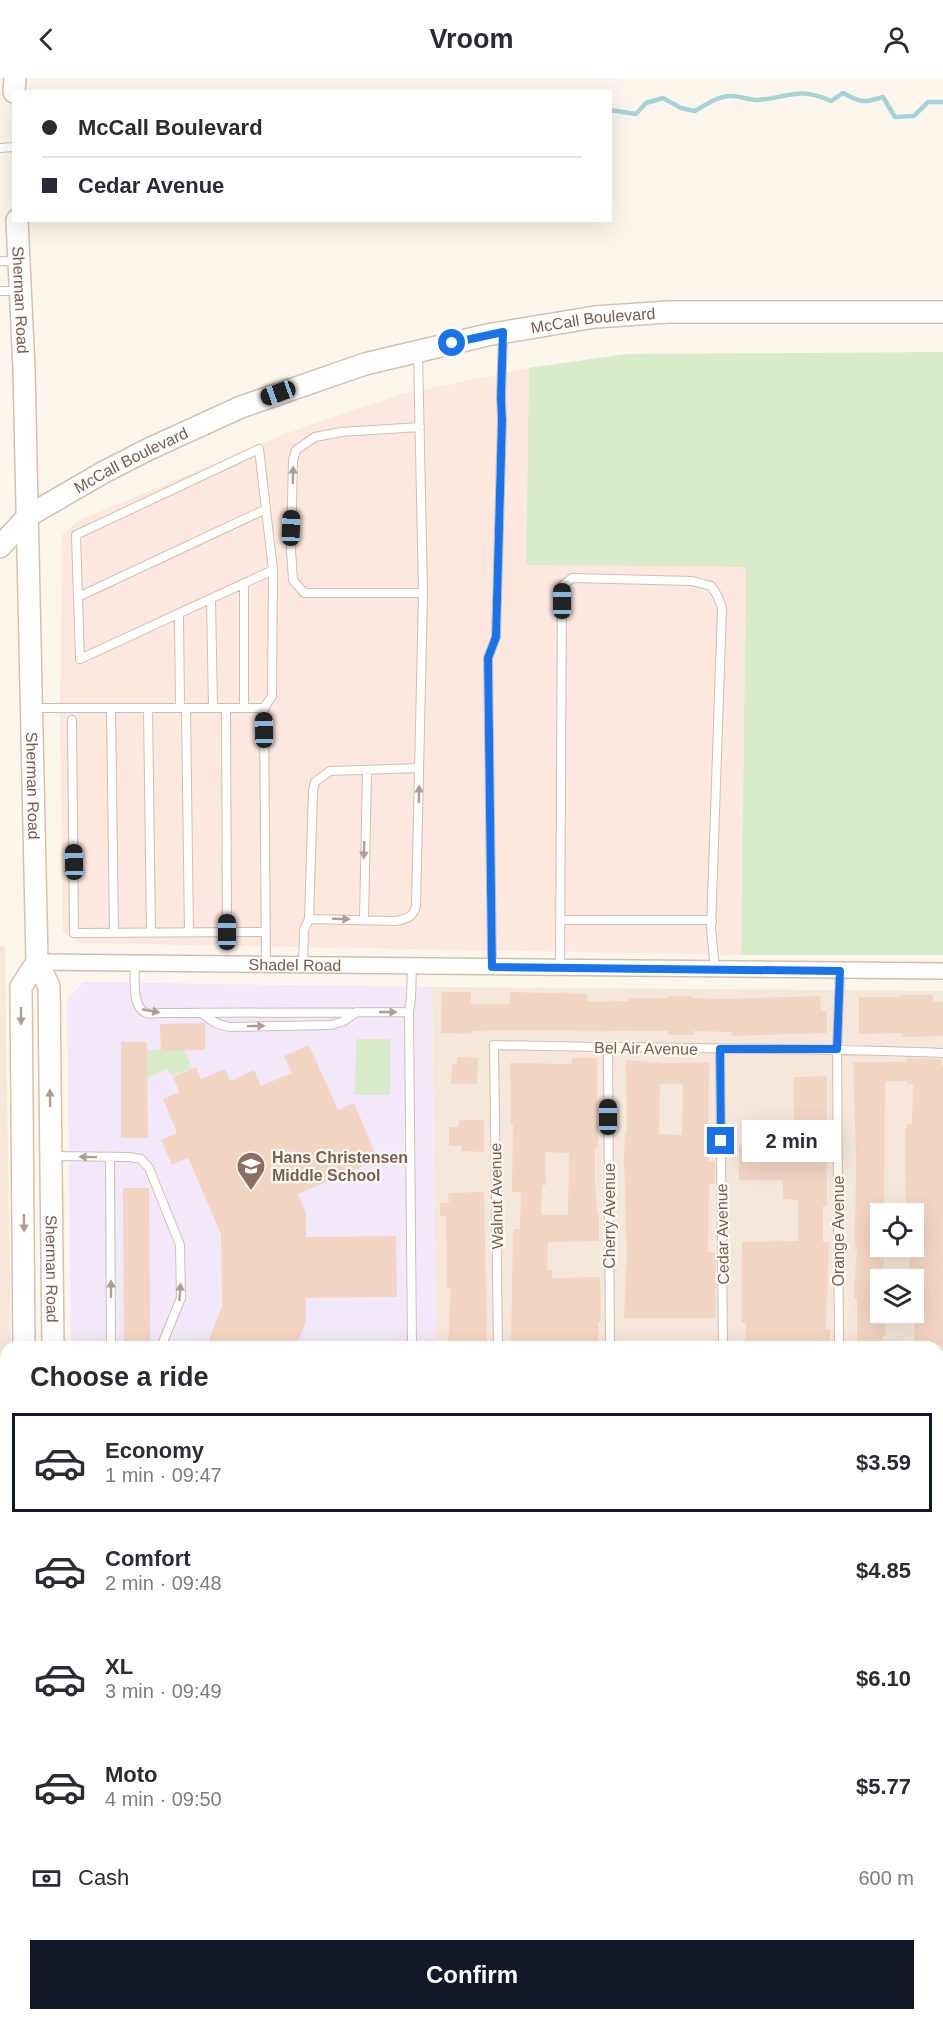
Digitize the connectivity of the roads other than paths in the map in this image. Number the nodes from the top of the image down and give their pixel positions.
1 (16, 222) edge
2 (9, 262) edge
3 (10, 291) edge
4 (943, 312) edge
5 (503, 332) junction
6 (418, 351) junction
7 (420, 427) junction
8 (266, 509) junction
9 (28, 516) junction
10 (0, 521) edge
11 (0, 547) edge
12 (273, 570) junction
13 (244, 583) junction
14 (423, 593) junction
15 (78, 597) junction
16 (211, 600) junction
17 (179, 614) junction
18 (32, 708) junction
19 (111, 708) junction
20 (148, 708) junction
21 (183, 708) junction
22 (213, 708) junction
23 (226, 708) junction
24 (244, 708) junction
25 (264, 708) junction
26 (72, 720) dead end
27 (419, 768) junction
28 (367, 771) junction
29 (309, 919) junction
30 (364, 920) junction
31 (561, 920) junction
32 (712, 920) junction
33 (151, 932) junction
34 (189, 932) junction
35 (227, 932) junction
36 (266, 932) junction
37 (114, 933) junction
38 (37, 962) junction
39 (135, 963) junction
40 (266, 964) junction
41 (303, 965) junction
42 (412, 966) junction
43 (492, 967) junction
44 (560, 968) junction
45 (715, 969) junction
46 (840, 971) junction
47 (943, 971) edge
48 (357, 1012) junction
49 (409, 1012) junction
50 (202, 1013) junction
51 (494, 1045) joint
52 (608, 1048) junction
53 (720, 1049) junction
54 (837, 1049) junction
55 (943, 1053) edge
56 (51, 1156) junction
57 (110, 1157) junction
58 (24, 1341) edge
59 (53, 1341) edge
60 (111, 1341) edge
61 (163, 1341) edge
62 (412, 1341) edge
63 (498, 1341) edge
64 (610, 1341) edge
65 (723, 1341) edge
66 (839, 1341) edge

1 - 2 street, Sherman Road
2 - 3 street, Sherman Road
3 - 9 street, Sherman Road
4 - 5 street, McCall Boulevard
5 - 6 street, McCall Boulevard
5 - 43 lane
6 - 7 lane
6 - 9 street, McCall Boulevard
7 - 14 lane
14 -> 7 lane
8 - 12 lane
8 - 15 lane
8 - 15 lane
9 - 10 street, McCall Boulevard
9 - 11 street, McCall Boulevard
9 - 18 street, Sherman Road
12 - 13 lane
12 - 25 lane
13 - 16 lane
13 - 24 lane
14 - 27 lane
15 - 17 lane
16 - 17 lane
16 - 22 lane
17 - 21 lane
18 - 19 lane
18 - 38 street, Sherman Road
19 - 20 lane
19 - 37 lane
20 - 21 lane
20 - 33 lane
21 - 22 lane
21 - 34 lane
22 - 23 lane
23 - 24 lane
23 - 35 lane
24 - 25 lane
25 - 36 lane
26 - 37 lane
27 - 28 lane
30 -> 27 lane
28 - 29 lane
28 -> 30 lane
29 -> 30 lane
29 - 41 lane
31 - 32 lane
31 - 32 lane
31 - 44 lane
32 - 45 lane
33 - 34 lane
33 - 37 lane
34 - 35 lane
35 - 36 lane
36 - 40 lane
38 - 39 street, Shadel Road
56 -> 38 street, Sherman Road
38 -> 58 street
39 - 40 street, Shadel Road
39 -> 50 lane
40 - 41 street, Shadel Road
41 - 42 street, Shadel Road
42 - 43 street, Shadel Road
42 - 49 lane
43 - 44 street, Shadel Road
44 - 45 street, Shadel Road
45 - 46 street, Shadel Road
46 - 47 street, Shadel Road
46 - 54 lane, Orange Avenue
48 -> 49 lane
48 - 50 lane
50 -> 48 lane
49 - 62 lane
51 - 52 lane, Bel Air Avenue
51 - 63 lane, Walnut Avenue
52 - 53 lane, Bel Air Avenue
52 - 64 lane, Cherry Avenue
53 - 54 lane, Bel Air Avenue
53 - 65 lane, Cedar Avenue
54 - 55 lane, Bel Air Avenue
54 - 66 lane, Orange Avenue
57 -> 56 lane
56 - 59 street, Sherman Road
60 -> 57 lane
61 -> 57 lane

